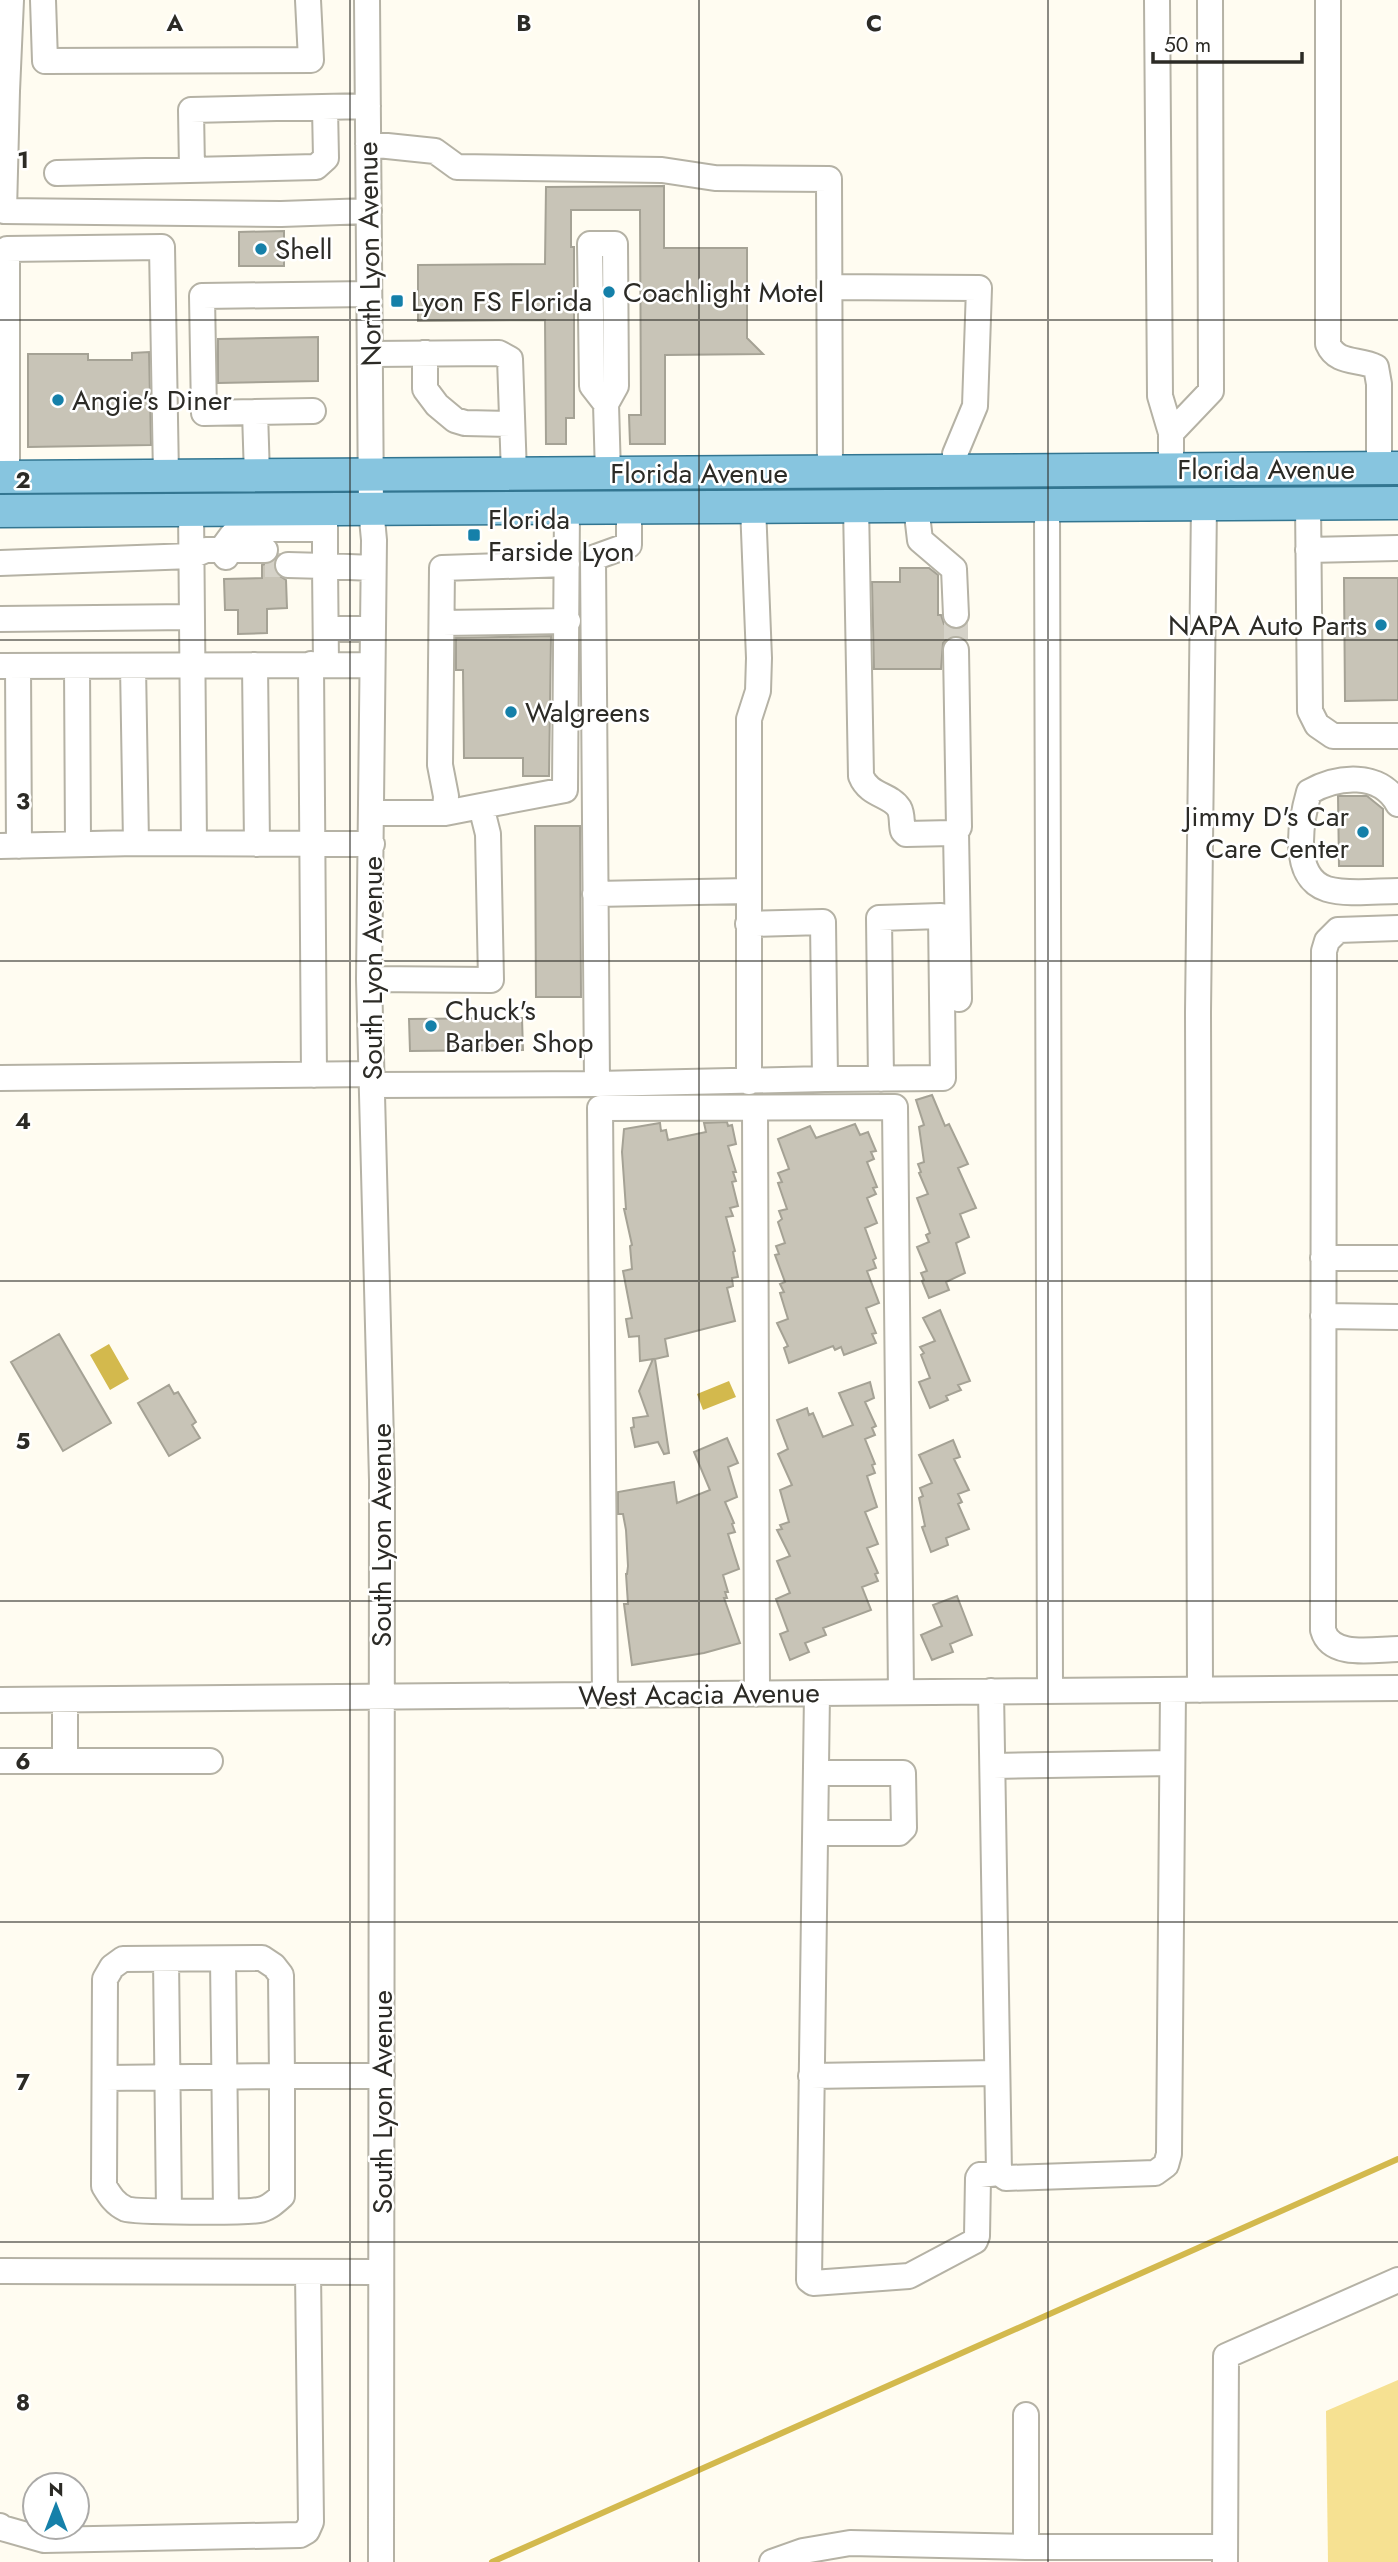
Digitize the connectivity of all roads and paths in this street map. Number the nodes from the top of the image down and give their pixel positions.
1 (11, 0) edge
2 (43, 0) edge
3 (309, 0) edge
4 (367, 0) edge
5 (1157, 0) edge
6 (1210, 0) edge
7 (1328, 0) edge
8 (4, 83) edge
9 (368, 106) junction
10 (325, 108) junction
11 (368, 144) junction
12 (192, 169) junction
13 (57, 173) dead end
14 (2, 210) edge
15 (369, 211) junction
16 (830, 287) junction
17 (369, 294) junction
18 (425, 353) junction
19 (370, 354) junction
20 (607, 404) junction
21 (313, 411) dead end
22 (255, 412) junction
23 (512, 424) junction
24 (1171, 433) junction
25 (1388, 468) edge
26 (1171, 470) junction
27 (955, 471) junction
28 (830, 472) junction
29 (514, 474) junction
30 (608, 474) junction
31 (371, 475) junction
32 (166, 476) junction
33 (257, 476) junction
34 (4, 477) edge
35 (1308, 503) junction
36 (1398, 503) edge
37 (1204, 504) junction
38 (1047, 505) junction
39 (753, 506) junction
40 (856, 506) junction
41 (916, 506) junction
42 (629, 507) junction
43 (371, 508) junction
44 (567, 508) junction
45 (191, 509) junction
46 (0, 510) edge
47 (325, 538) junction
48 (1398, 548) edge
49 (221, 550) junction
50 (1308, 550) junction
51 (192, 556) junction
52 (0, 563) edge
53 (567, 564) junction
54 (373, 568) junction
55 (956, 615) tunnel mouth
56 (191, 617) junction
57 (0, 619) edge
58 (568, 621) junction
59 (442, 623) junction
60 (326, 629) junction
61 (372, 629) junction
62 (956, 650) tunnel mouth
63 (318, 664) junction
64 (192, 665) junction
65 (255, 665) junction
66 (371, 665) junction
67 (9, 666) edge
68 (78, 666) junction
69 (133, 666) junction
70 (1398, 736) edge
71 (1398, 804) edge
72 (481, 806) junction
73 (370, 813) junction
74 (445, 813) junction
75 (956, 832) junction
76 (136, 843) junction
77 (194, 843) junction
78 (78, 844) junction
79 (257, 844) junction
80 (314, 844) junction
81 (372, 844) junction
82 (9, 846) edge
83 (748, 891) junction
84 (1398, 891) edge
85 (595, 894) junction
86 (748, 924) junction
87 (1398, 928) edge
88 (369, 979) junction
89 (314, 1075) junction
90 (0, 1078) edge
91 (943, 1078) junction
92 (372, 1079) junction
93 (825, 1079) junction
94 (881, 1079) junction
95 (749, 1082) junction
96 (597, 1084) junction
97 (755, 1108) junction
98 (1323, 1258) junction
99 (1398, 1258) edge
100 (1323, 1317) junction
101 (1398, 1317) edge
102 (1398, 1649) edge
103 (1398, 1688) edge
104 (1173, 1690) junction
105 (1200, 1690) junction
106 (991, 1691) junction
107 (1050, 1691) junction
108 (901, 1692) junction
109 (817, 1693) junction
110 (757, 1694) junction
111 (605, 1695) junction
112 (382, 1697) junction
113 (0, 1700) edge
114 (65, 1700) junction
115 (0, 1761) edge
116 (65, 1761) junction
117 (210, 1761) dead end
118 (1172, 1763) junction
119 (993, 1766) junction
120 (816, 1773) junction
121 (816, 1833) junction
122 (166, 1959) junction
123 (223, 1959) junction
124 (997, 2073) junction
125 (282, 2076) junction
126 (382, 2076) junction
127 (811, 2076) junction
128 (167, 2077) junction
129 (225, 2077) junction
130 (105, 2078) junction
131 (999, 2173) junction
132 (169, 2211) junction
133 (226, 2211) junction
134 (0, 2271) edge
135 (308, 2272) junction
136 (381, 2272) junction
137 (1398, 2280) edge
138 (1026, 2415) dead end
139 (0, 2526) edge
140 (1026, 2547) junction
141 (1225, 2555) edge
142 (381, 2562) edge
143 (772, 2562) edge

1 - 8 street
2 - 3 street
4 - 9 street, North Lyon Avenue
5 - 24 street
6 - 24 street
7 - 25 street
8 - 14 street
9 - 10 street
9 - 11 street, North Lyon Avenue
10 - 12 street
10 - 12 street
11 - 15 street, North Lyon Avenue
11 - 16 street
12 - 13 street
14 - 15 street
15 - 17 street, North Lyon Avenue
16 - 27 street
16 - 28 street
17 - 19 street, North Lyon Avenue
17 - 22 street
18 - 19 street
18 - 23 street
18 - 23 street
19 - 31 street, North Lyon Avenue
20 - 20 street
20 - 30 street
21 - 22 street
22 - 33 street
23 - 29 street
24 - 26 street
25 - 26 main road, Florida Avenue
26 - 27 main road, Florida Avenue
26 - 40 main road
27 - 28 main road, Florida Avenue
28 - 30 main road, Florida Avenue
29 - 30 main road, Florida Avenue
29 - 31 main road, Florida Avenue
31 - 33 main road, Florida Avenue
31 - 43 street, North Lyon Avenue
32 - 33 main road, Florida Avenue
32 - 34 main road, Florida Avenue
32 - 34 street
35 - 36 main road, Florida Avenue
35 - 37 main road, Florida Avenue
35 - 50 street
37 - 38 main road, Florida Avenue
37 - 105 street
38 - 41 main road, Florida Avenue
38 - 107 street
39 - 40 main road, Florida Avenue
39 - 42 main road, Florida Avenue
39 - 83 street
40 - 41 main road, Florida Avenue
40 - 75 street
41 - 55 street
42 - 44 main road, Florida Avenue
42 - 85 street
43 - 44 main road, Florida Avenue
43 - 47 main road, Florida Avenue
43 - 54 street, South Lyon Avenue
44 - 53 street
45 - 46 main road, Florida Avenue
45 - 47 main road, Florida Avenue
45 - 51 street
47 - 49 street
47 - 49 street
47 - 54 street
47 - 60 street
48 - 50 street
49 - 51 street
50 - 70 street
51 - 52 street
51 - 56 street
53 - 58 street
53 - 59 street
54 - 61 street, South Lyon Avenue
56 - 57 street
56 - 64 street
58 - 59 street
58 - 72 street
59 - 74 street
60 - 61 street
60 - 63 street
61 - 66 street, South Lyon Avenue
62 - 75 street
63 - 65 street
63 - 66 street
63 - 80 street
64 - 65 street
64 - 69 street
64 - 77 street
65 - 79 street
66 - 73 street, South Lyon Avenue
67 - 68 street
67 - 82 street
68 - 69 street
68 - 78 street
69 - 76 street
71 - 84 street
72 - 74 street
72 - 88 street
73 - 74 street
73 - 81 street, South Lyon Avenue
75 - 91 street
76 - 77 street
76 - 78 street
77 - 79 street
78 - 82 street
79 - 80 street
80 - 81 street
80 - 89 street
81 - 88 street, South Lyon Avenue
83 - 85 street
83 - 86 street
85 - 96 street
86 - 93 street
86 - 95 street
87 - 98 street
88 - 92 street, South Lyon Avenue
89 - 90 street
89 - 92 street
91 - 94 street
91 - 94 street
92 - 96 street
92 - 112 street, South Lyon Avenue
93 - 94 street
93 - 95 street
95 - 96 street
97 - 108 street
97 - 110 street
97 - 111 street
98 - 99 street
98 - 100 street
100 - 101 street
100 - 102 street
103 - 105 street, West Acacia Avenue
104 - 105 street, West Acacia Avenue
104 - 107 street, West Acacia Avenue
104 - 118 street
106 - 107 street, West Acacia Avenue
106 - 108 street, West Acacia Avenue
106 - 119 street
108 - 109 street, West Acacia Avenue
109 - 110 street, West Acacia Avenue
109 - 120 street
110 - 111 street, West Acacia Avenue
111 - 112 street, West Acacia Avenue
112 - 114 street, West Acacia Avenue
112 - 126 street, South Lyon Avenue
113 - 114 street, West Acacia Avenue
114 - 116 street
115 - 116 street
116 - 117 street
118 - 119 street
118 - 131 street
119 - 124 street
120 - 121 street
120 - 121 street
121 - 127 street
122 - 123 street
122 - 128 street
122 - 130 street
123 - 125 street
123 - 129 street
124 - 127 street
124 - 131 street
125 - 126 street
125 - 129 street
125 - 133 street
126 - 136 street, South Lyon Avenue
127 - 131 street
128 - 129 street
128 - 130 street
128 - 132 street
129 - 133 street
130 - 132 street
132 - 133 street
134 - 135 street
135 - 136 street
135 - 139 street
136 - 142 street, South Lyon Avenue
137 - 141 street
138 - 140 street
140 - 141 street
140 - 143 street

